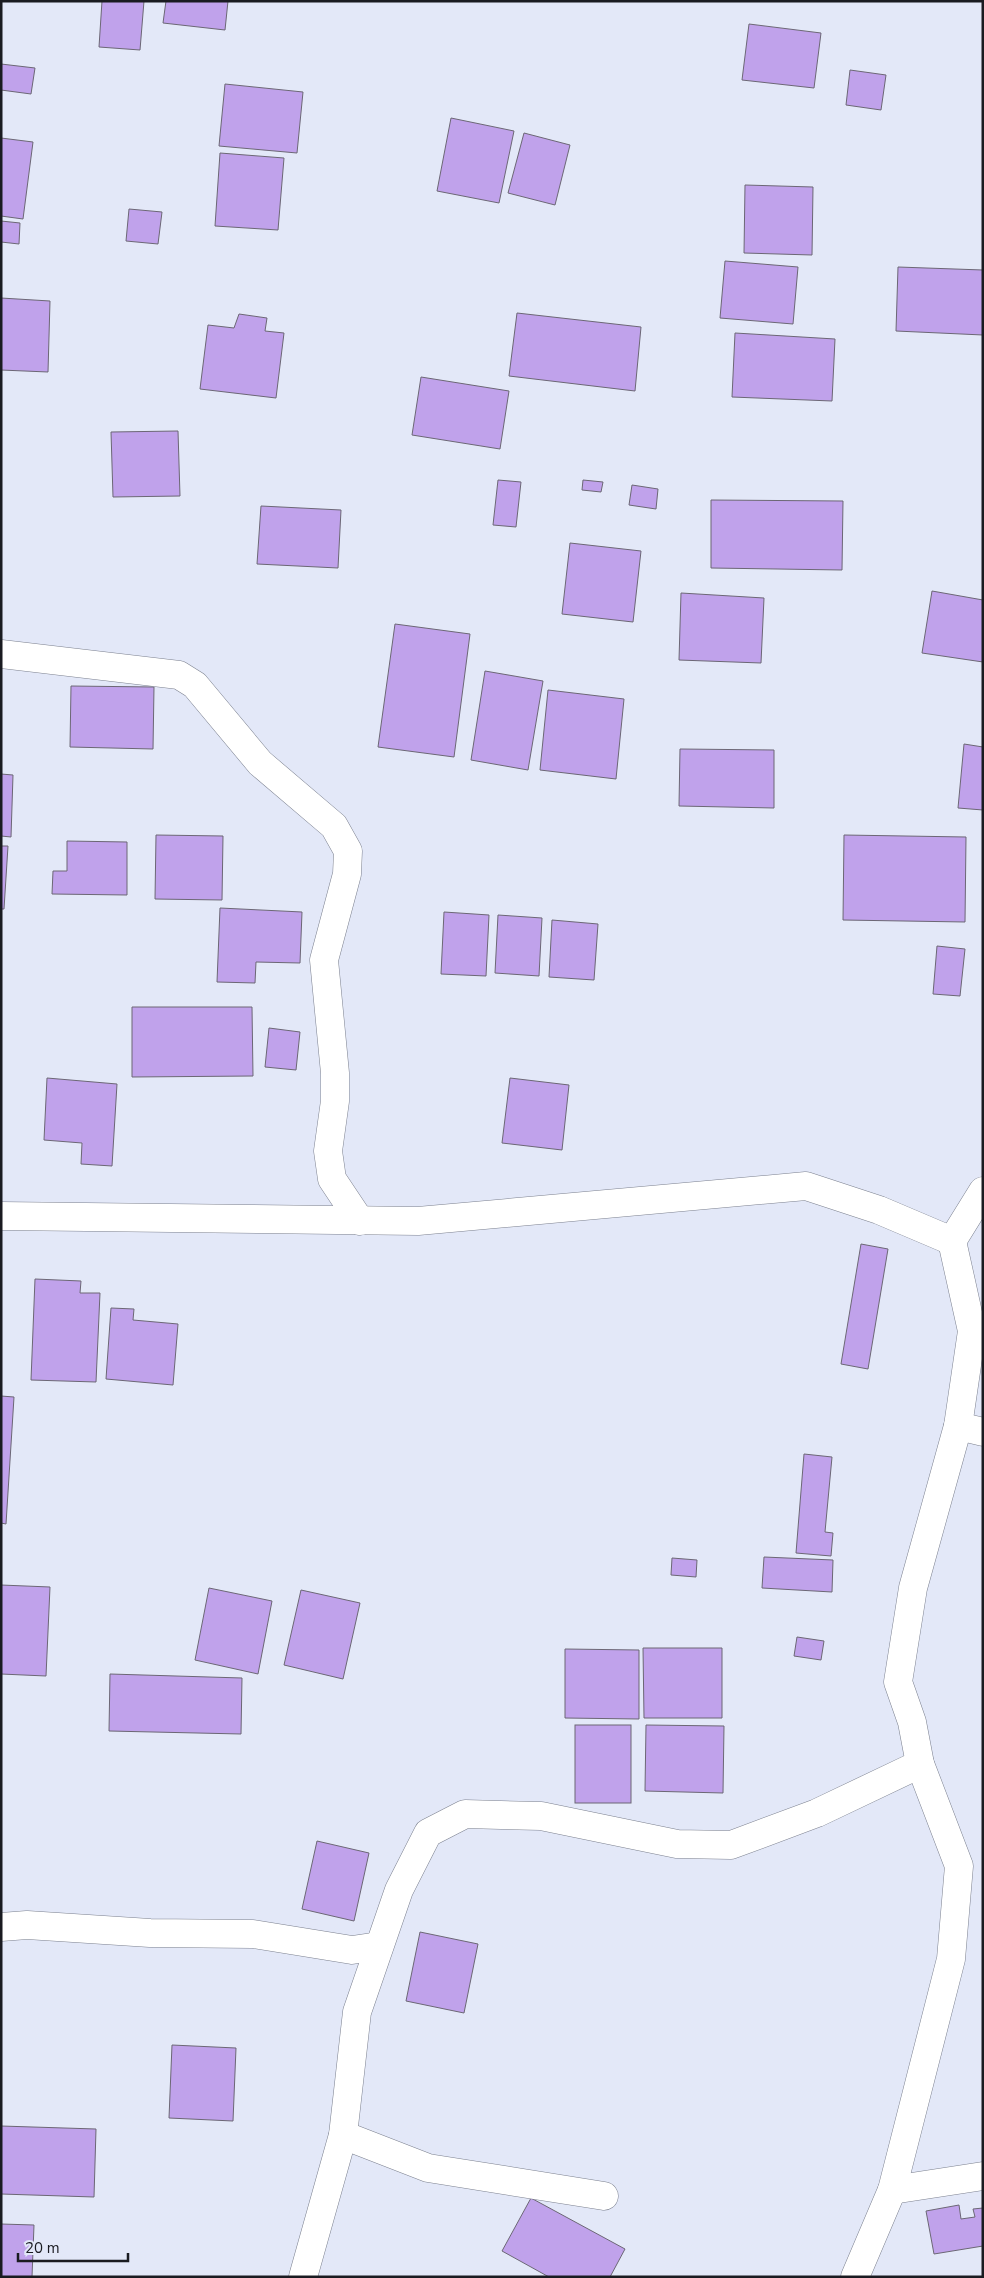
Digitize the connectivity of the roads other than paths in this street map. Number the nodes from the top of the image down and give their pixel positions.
1 (1, 654) edge
2 (983, 1191) edge
3 (1, 1216) edge
4 (360, 1220) junction
5 (952, 1241) junction
6 (970, 1429) edge
7 (920, 1764) junction
8 (1, 1927) edge
9 (379, 1946) junction
10 (343, 2136) junction
11 (983, 2176) edge
12 (892, 2190) junction
13 (604, 2196) dead end
14 (303, 2277) edge
15 (855, 2277) edge

1 - 4 street
2 - 5 street
3 - 4 street
4 - 5 street
5 - 6 street
6 - 7 street
7 - 9 street
7 - 12 street
8 - 9 street
9 - 10 street
10 - 13 street
10 - 14 street
11 - 12 street
12 - 15 street

